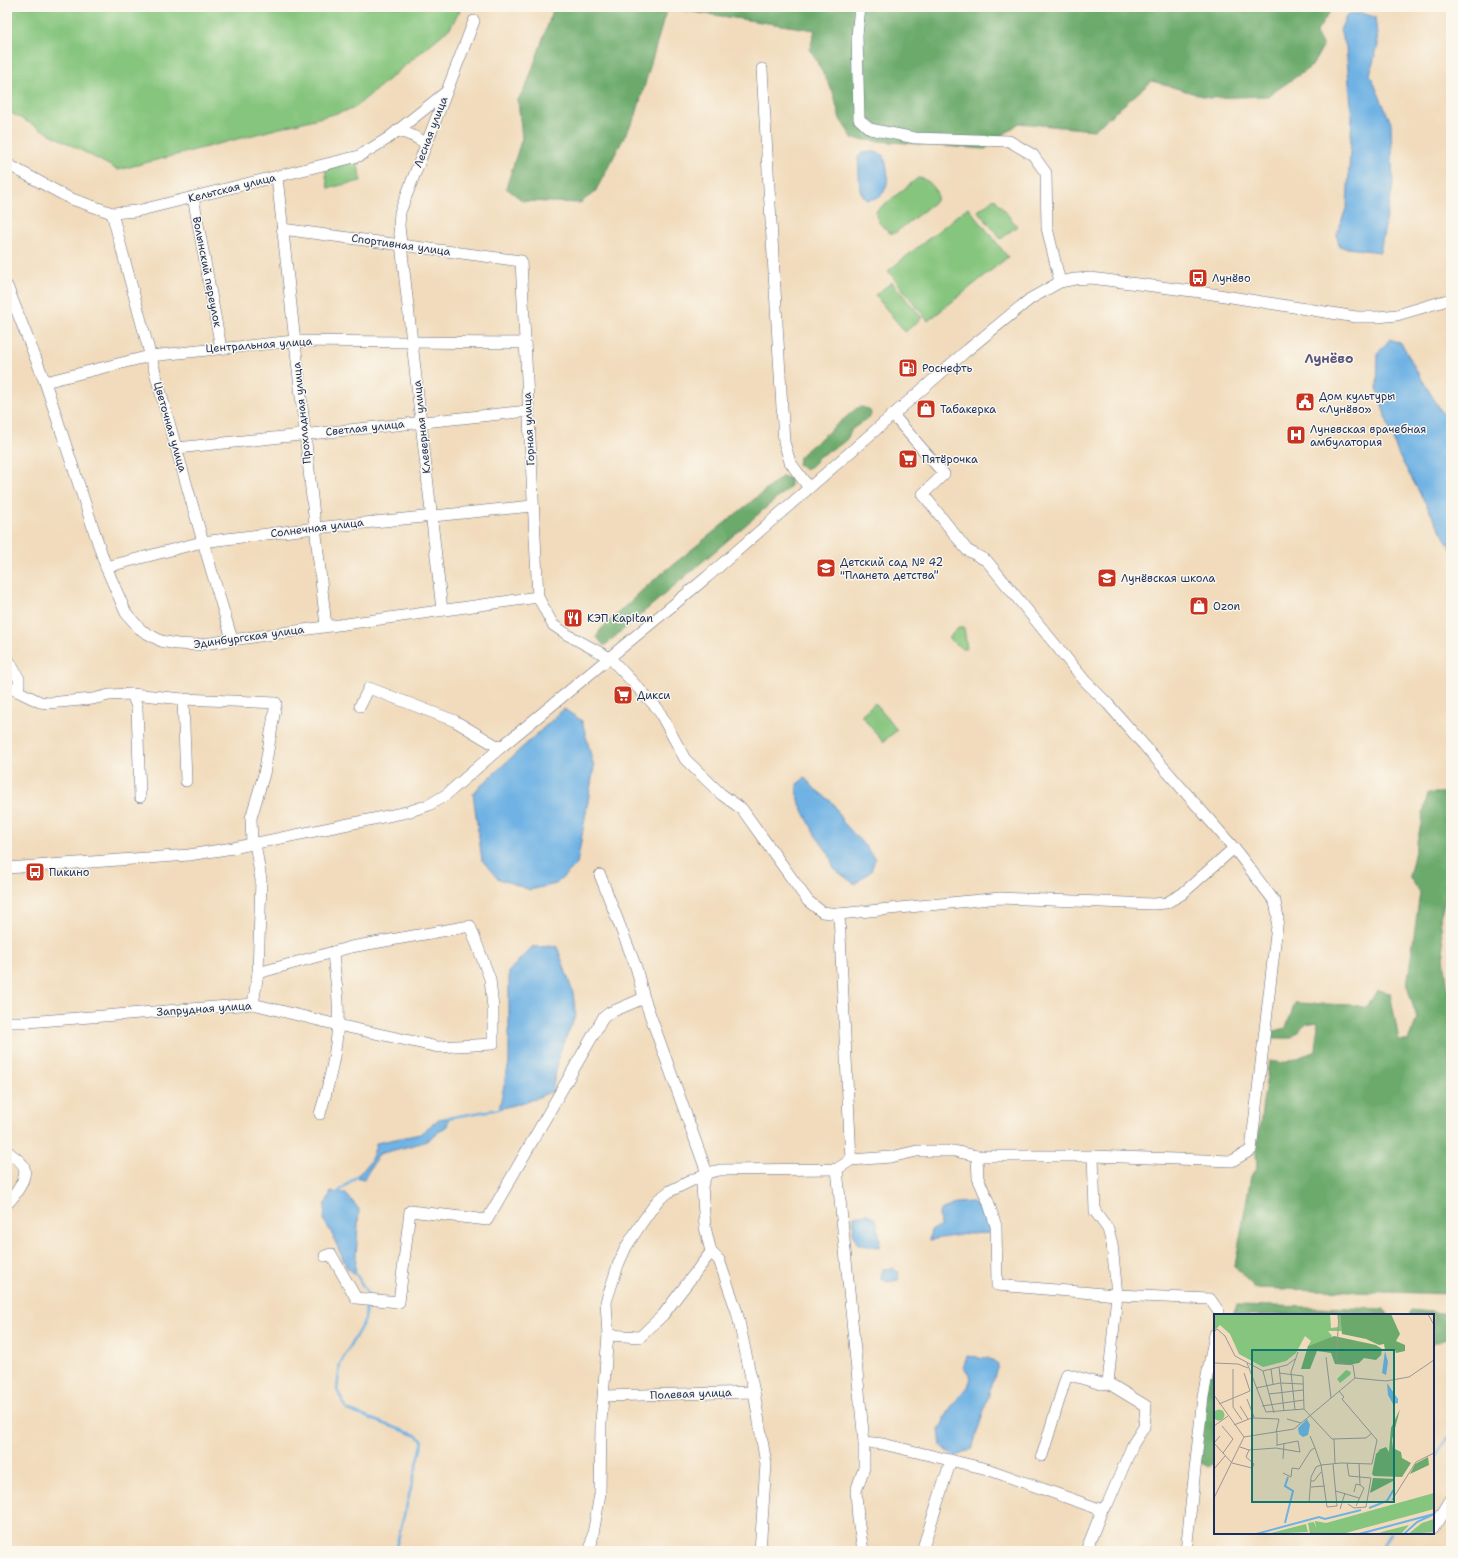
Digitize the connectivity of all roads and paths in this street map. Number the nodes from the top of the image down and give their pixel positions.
1 (860, 7) edge
2 (474, 21) dead end
3 (762, 69) dead end
4 (446, 92) junction
5 (397, 131) junction
6 (426, 144) junction
7 (7, 164) edge
8 (277, 177) junction
9 (193, 197) junction
10 (112, 213) junction
11 (282, 229) junction
12 (402, 244) junction
13 (521, 260) joint
14 (1060, 282) junction
15 (7, 286) edge
16 (1451, 299) edge
17 (294, 341) junction
18 (412, 342) junction
19 (524, 343) junction
20 (221, 348) junction
21 (150, 356) junction
22 (45, 382) junction
23 (528, 411) junction
24 (893, 415) junction
25 (422, 422) junction
26 (305, 435) junction
27 (177, 448) junction
28 (809, 488) junction
29 (532, 506) junction
30 (431, 515) junction
31 (315, 528) junction
32 (202, 542) junction
33 (106, 567) junction
34 (538, 597) junction
35 (442, 610) junction
36 (326, 626) junction
37 (232, 639) junction
38 (7, 657) edge
39 (610, 658) junction
40 (10, 691) edge
41 (132, 694) junction
42 (183, 698) junction
43 (360, 706) dead end
44 (500, 748) junction
45 (186, 781) dead end
46 (140, 797) dead end
47 (253, 843) junction
48 (1234, 848) junction
49 (7, 868) edge
50 (600, 875) dead end
51 (839, 914) junction
52 (333, 952) junction
53 (258, 973) junction
54 (644, 998) junction
55 (254, 1004) junction
56 (7, 1022) edge
57 (338, 1025) junction
58 (320, 1114) dead end
59 (7, 1151) edge
60 (977, 1156) junction
61 (1094, 1156) junction
62 (851, 1160) junction
63 (837, 1170) junction
64 (707, 1173) junction
65 (7, 1204) edge
66 (711, 1252) junction
67 (325, 1256) dead end
68 (1117, 1295) junction
69 (1219, 1314) edge
70 (608, 1335) junction
71 (1214, 1339) edge
72 (1108, 1382) junction
73 (754, 1392) junction
74 (604, 1396) junction
75 (864, 1442) junction
76 (1042, 1456) dead end
77 (951, 1460) junction
78 (1451, 1499) edge
79 (1102, 1510) junction
80 (1434, 1527) edge
81 (590, 1551) edge
82 (760, 1551) edge
83 (863, 1551) edge
84 (922, 1551) edge
85 (1086, 1551) edge
86 (1186, 1551) edge

1 - 14 street
2 - 4 street, Лесная улица
3 - 28 street
4 - 5 street, Кельтская улица
4 - 6 street, Лесная улица
5 - 6 street
5 - 8 street, Кельтская улица
6 - 12 street, Лесная улица
7 - 10 street, Кельтская улица
8 - 9 street, Кельтская улица
8 - 11 street, Прохладная улица
9 - 10 street, Кельтская улица
9 - 20 street, Волынский переулок
10 - 21 street, Цветочная улица
11 - 12 street, Спортивная улица
11 - 17 street, Прохладная улица
12 - 13 street, Спортивная улица
12 - 18 street, Клеверная улица
13 - 19 street, Горная улица
14 - 16 street
14 - 24 street
15 - 22 street, Эдинбургская улица
17 - 18 street, Центральная улица
17 - 20 street, Центральная улица
17 - 26 street, Прохладная улица
18 - 19 street, Центральная улица
18 - 25 street, Клеверная улица
19 - 23 street, Горная улица
20 - 21 street, Центральная улица
21 - 22 street, Центральная улица
21 - 27 street, Цветочная улица
22 - 33 street, Эдинбургская улица
23 - 25 street, Светлая улица
23 - 29 street, Горная улица
24 - 28 street
24 - 48 street
25 - 26 street, Светлая улица
25 - 30 street, Клеверная улица
26 - 27 street, Светлая улица
26 - 31 street, Прохладная улица
27 - 32 street, Цветочная улица
28 - 39 street
29 - 30 street, Солнечная улица
29 - 34 street, Горная улица
30 - 31 street, Солнечная улица
30 - 35 street, Клеверная улица
31 - 32 street, Солнечная улица
31 - 36 street, Прохладная улица
32 - 33 street, Солнечная улица
32 - 37 street, Цветочная улица
33 - 37 street, Эдинбургская улица
34 - 35 street, Эдинбургская улица
34 - 39 street
35 - 36 street, Эдинбургская улица
36 - 37 street, Эдинбургская улица
38 - 40 street
39 - 44 street
39 - 51 street
40 - 41 street
41 - 42 street
41 - 46 street
42 - 45 street
42 - 47 street
43 - 44 street
44 - 47 street
47 - 49 street
47 - 53 street
48 - 51 street
48 - 61 street
50 - 54 street
51 - 62 street
52 - 53 street
52 - 57 street
52 - 57 street, Запрудная улица
53 - 55 street
54 - 64 street
54 - 67 street
55 - 56 street, Запрудная улица
55 - 57 street, Запрудная улица
57 - 58 street
59 - 65 street
60 - 61 street
60 - 62 street
60 - 68 street
61 - 68 street
62 - 63 street
63 - 64 street
63 - 75 street
64 - 66 street
64 - 70 street
66 - 70 street
66 - 73 street
68 - 69 street
68 - 72 street
70 - 74 street
71 - 86 street
72 - 76 street
72 - 79 street
73 - 74 street, Полевая улица
73 - 82 street
74 - 81 street
75 - 77 street
75 - 83 street
77 - 79 street
77 - 84 street
78 - 80 street
79 - 85 street

